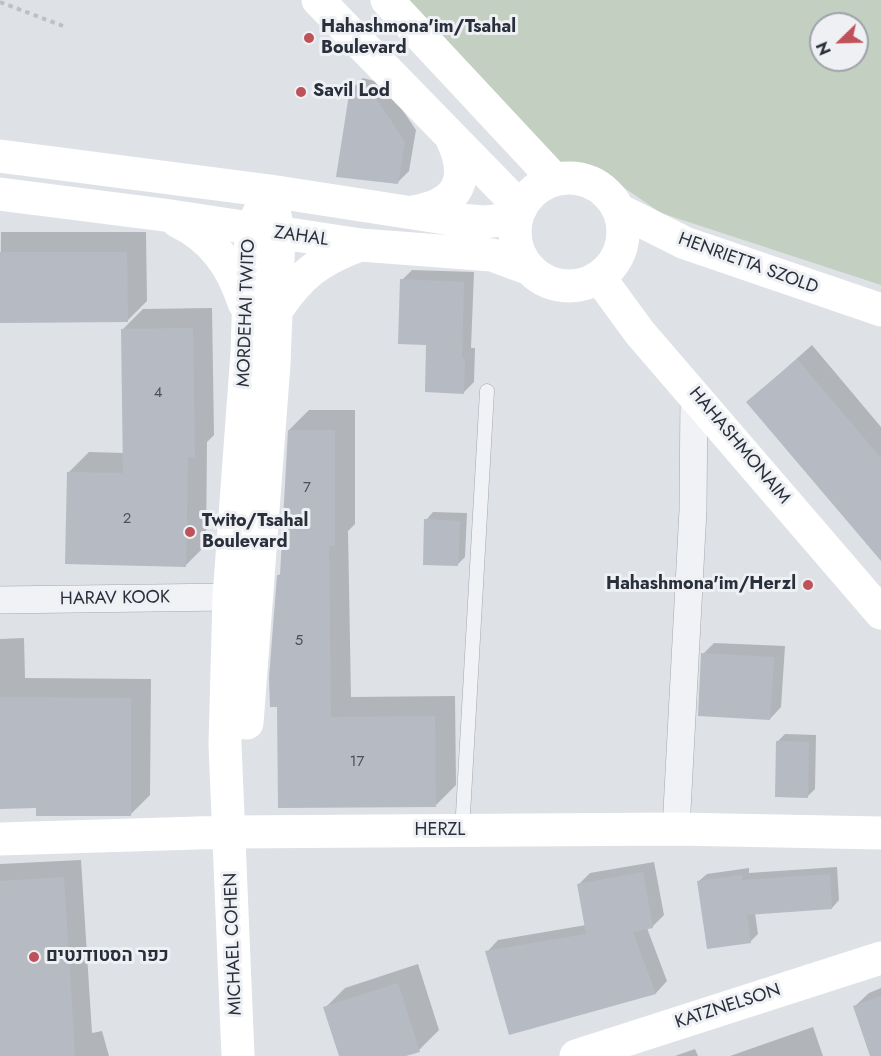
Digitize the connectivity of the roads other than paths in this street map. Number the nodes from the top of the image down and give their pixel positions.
1 (318, 0) edge
2 (387, 0) edge
3 (450, 135) junction
4 (0, 156) edge
5 (555, 180) junction
6 (270, 191) junction
7 (0, 194) edge
8 (619, 210) junction
9 (410, 213) junction
10 (519, 213) junction
11 (164, 215) junction
12 (265, 232) junction
13 (361, 245) junction
14 (530, 269) junction
15 (600, 277) junction
16 (881, 310) edge
17 (262, 314) junction
18 (487, 391) dead end
19 (694, 393) junction
20 (229, 597) junction
21 (0, 600) edge
22 (881, 613) edge
23 (676, 829) junction
24 (462, 831) junction
25 (230, 832) junction
26 (881, 833) edge
27 (0, 839) edge
28 (881, 958) edge
29 (238, 1056) edge
30 (576, 1056) edge

1 - 3 street
2 - 5 street
3 - 9 street
3 - 10 street
4 - 6 street
5 - 8 street
5 - 10 street
6 - 9 street
6 - 12 street, MORDEHAI TWITO
7 - 11 street, ZAHAL
8 - 15 street
8 - 16 street, HENRIETTA SZOLD
9 - 10 street
10 - 14 street
11 - 12 street, ZAHAL
11 - 17 street
12 - 13 street, ZAHAL
12 - 17 street, MORDEHAI TWITO
13 - 14 street, ZAHAL
13 - 17 street
14 - 15 street
15 - 19 street, HAHASHMONAIM
17 - 20 street, MORDEHAI TWITO
17 - 25 street, MORDEHAI TWITO
18 - 24 lane
19 - 22 street, HAHASHMONAIM
19 - 23 street
20 - 21 street, HARAV KOOK
20 - 25 street, MORDEHAI TWITO
23 - 24 street, HERZL
23 - 26 street, HERZL
24 - 25 street, HERZL
25 - 27 street, HERZL
25 - 29 street, MICHAEL COHEN
28 - 30 street, KATZNELSON

